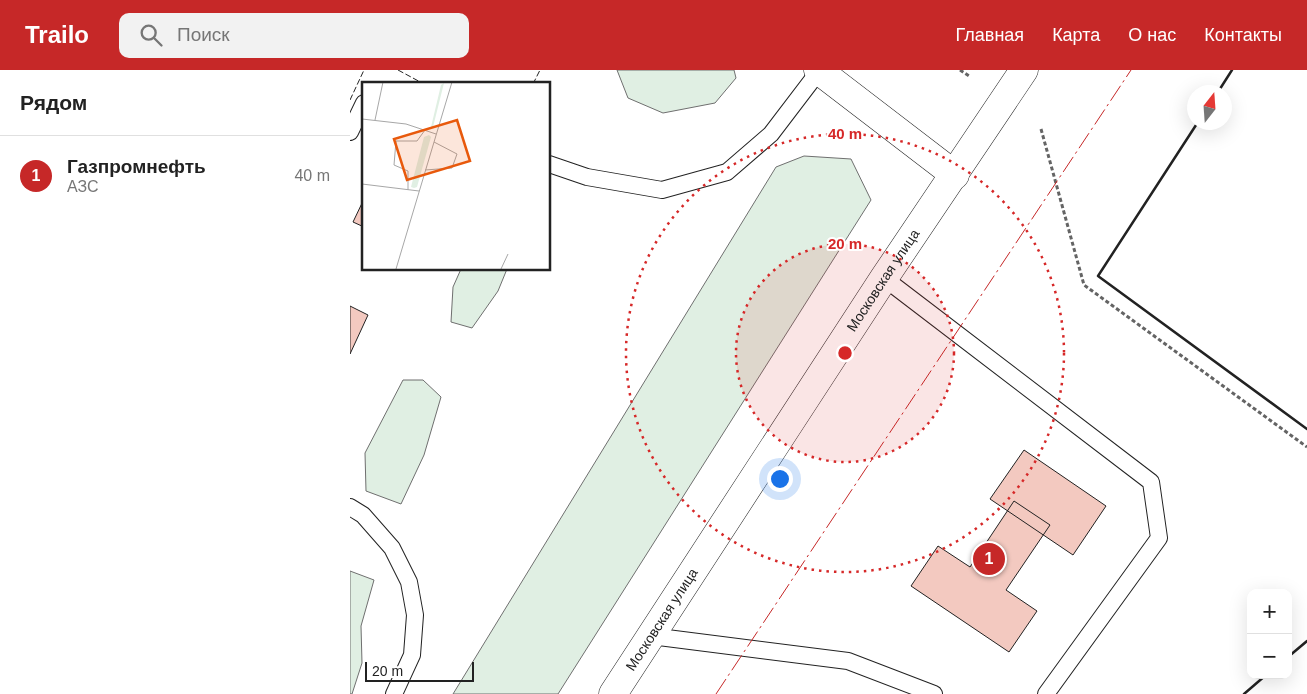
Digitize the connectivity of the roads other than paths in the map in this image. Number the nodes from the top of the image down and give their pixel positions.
1 (818, 70) edge
2 (1024, 70) edge
3 (362, 107) edge
4 (350, 132) edge
5 (550, 164) edge
6 (955, 175) junction
7 (884, 278) junction
8 (350, 507) edge
9 (651, 636) junction
10 (394, 694) edge
11 (612, 694) edge
12 (934, 694) edge
13 (1046, 694) edge

1 - 5 lane
1 - 6 main road
2 - 6 main road, Московская улица
3 - 4 lane
6 - 7 main road, Московская улица
7 - 9 main road, Московская улица
7 - 13 lane
8 - 10 lane
9 - 11 main road, Московская улица
9 - 12 lane

